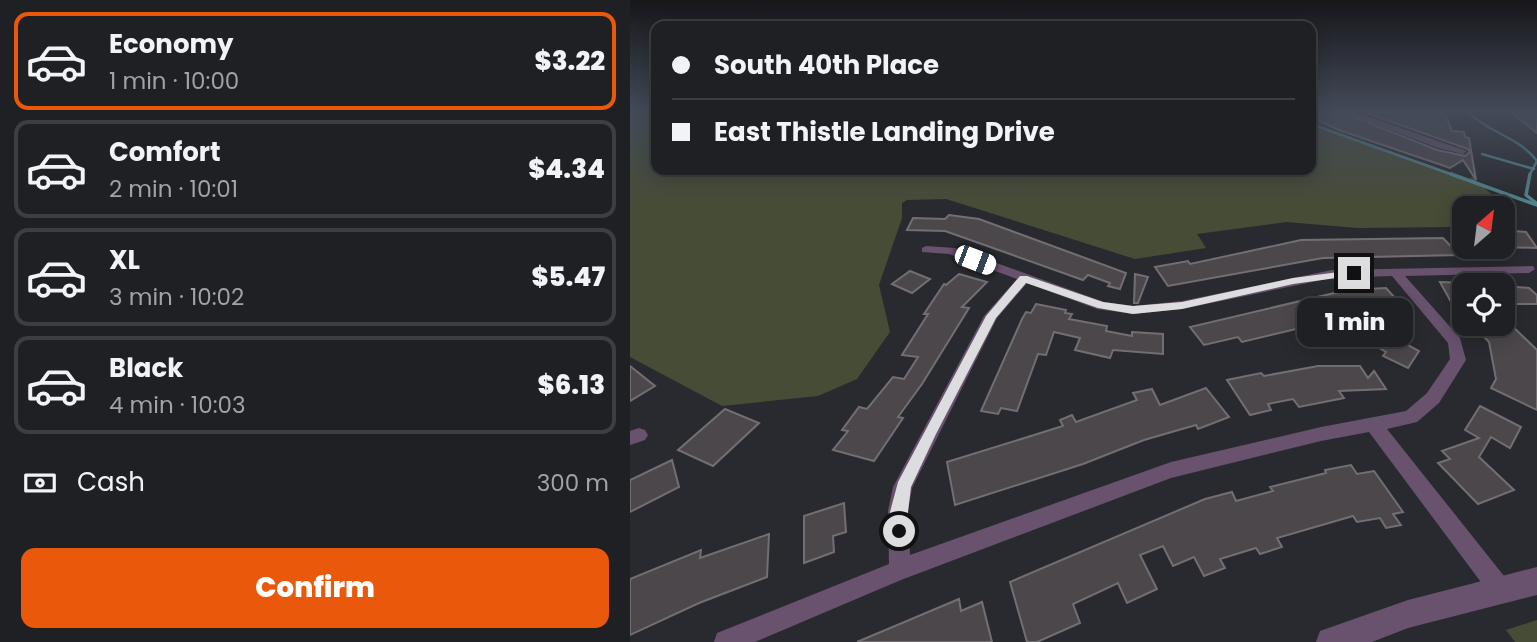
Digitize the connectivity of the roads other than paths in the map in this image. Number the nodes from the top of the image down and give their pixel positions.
1 (1431, 142) edge
2 (1463, 151) dead end
3 (926, 250) dead end
4 (1529, 269) dead end
5 (1395, 272) junction
6 (1024, 279) junction
7 (1373, 424) junction
8 (900, 569) junction
9 (1537, 580) edge
10 (1500, 589) junction
11 (726, 642) edge
12 (1331, 642) edge

1 - 2 street
3 - 6 street
4 - 5 street
5 - 6 street
5 - 7 street
6 - 8 street
7 - 8 street
7 - 10 street
8 - 11 street
9 - 10 street
10 - 12 street

